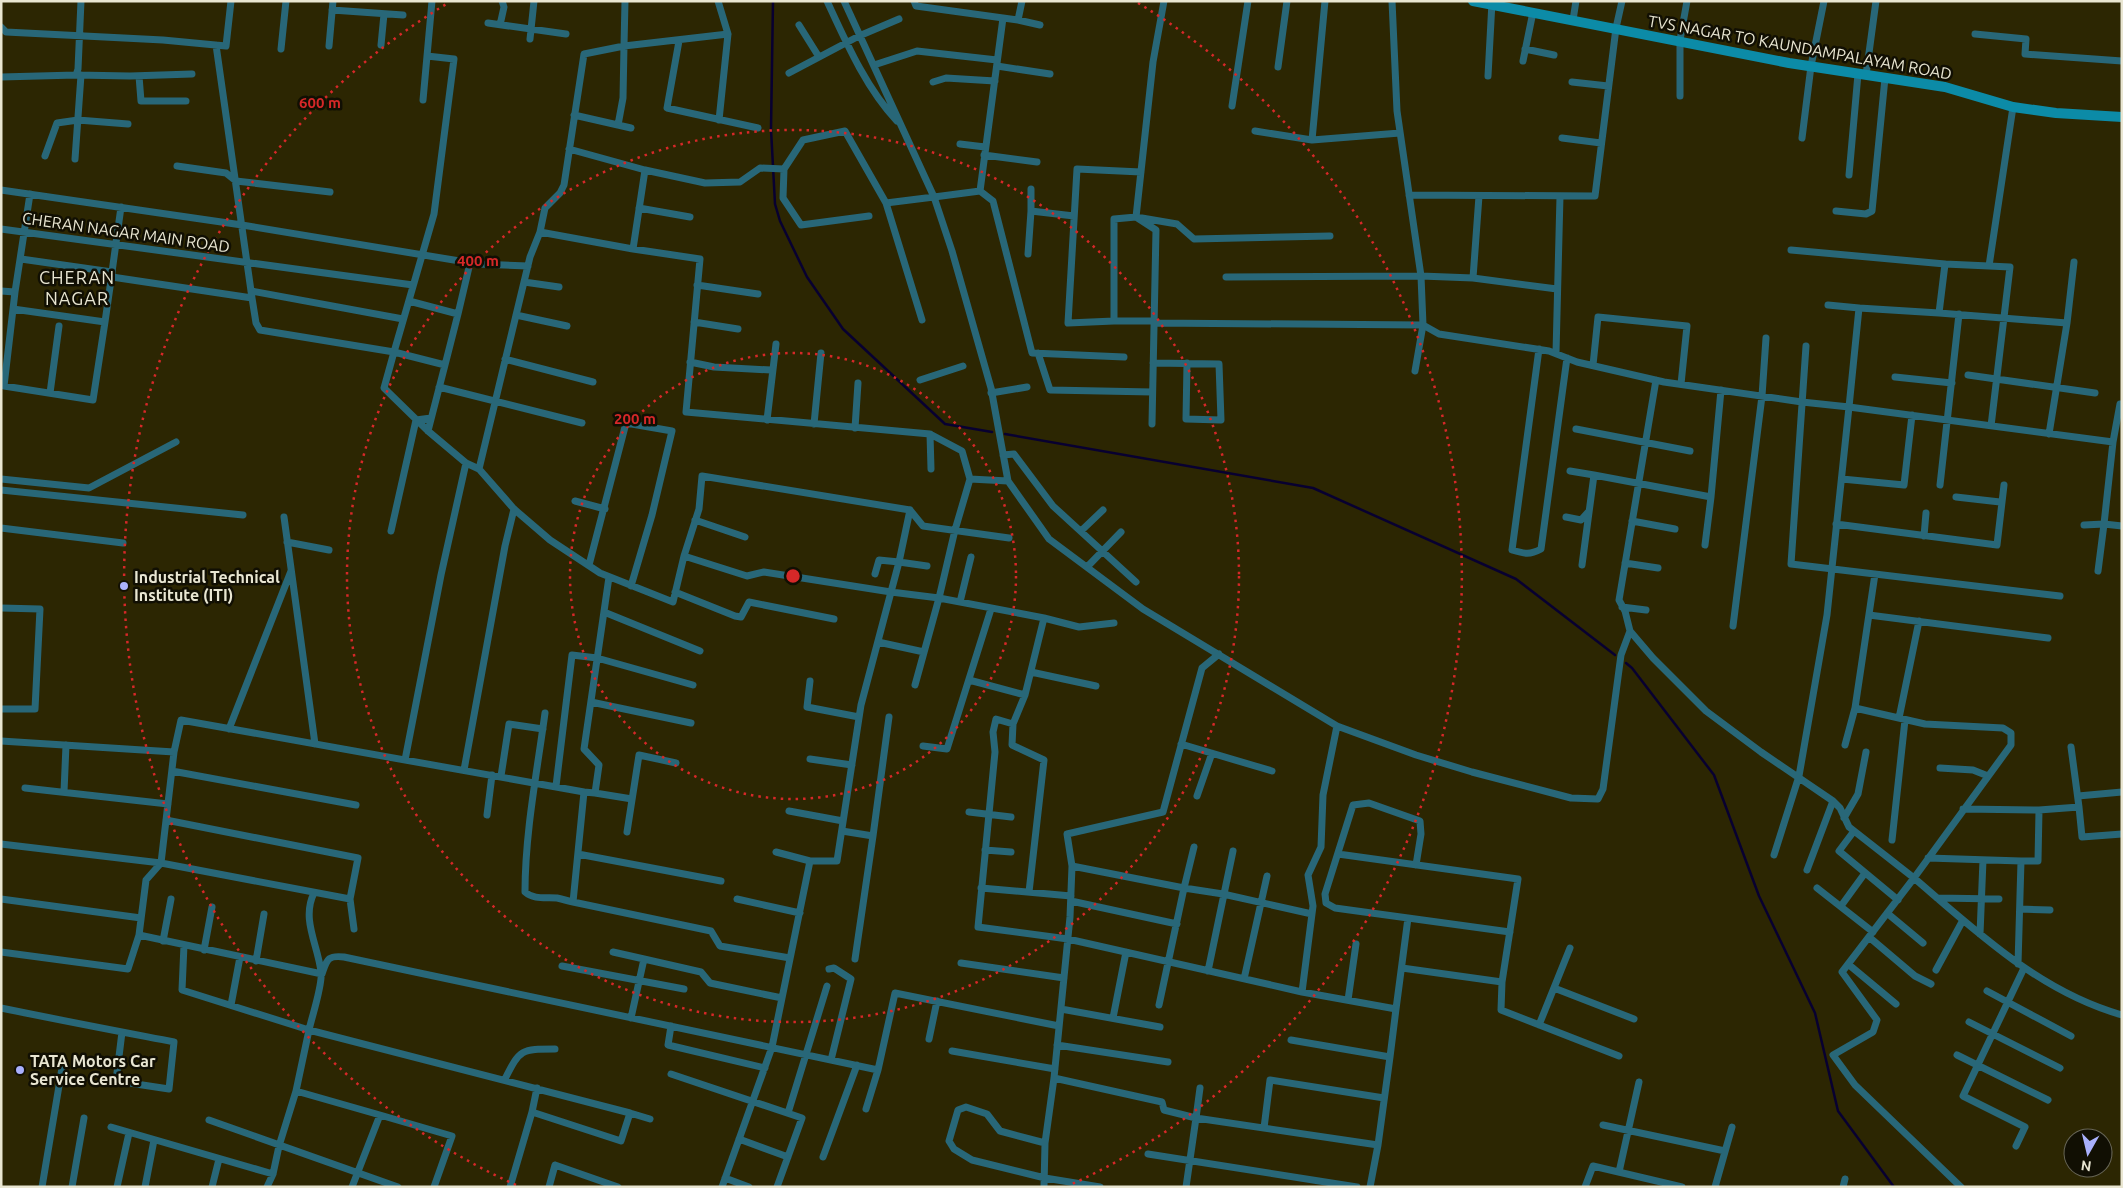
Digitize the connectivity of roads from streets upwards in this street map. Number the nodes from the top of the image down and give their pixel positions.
1 (81, 1) edge
2 (231, 1) edge
3 (286, 1) edge
4 (333, 1) edge
5 (432, 1) edge
6 (502, 1) edge
7 (534, 1) edge
8 (625, 1) edge
9 (718, 1) edge
10 (827, 1) edge
11 (844, 1) edge
12 (914, 1) edge
13 (1022, 1) edge
14 (1164, 1) edge
15 (1248, 1) edge
16 (1287, 1) edge
17 (1325, 1) edge
18 (1392, 1) edge
19 (1473, 1) edge
20 (1576, 1) edge
21 (1622, 1) edge
22 (1687, 1) edge
23 (1824, 1) edge
24 (1876, 1) edge
25 (1492, 3) edge
26 (332, 10) junction
27 (1533, 12) junction
28 (384, 14) junction
29 (404, 15) dead end
30 (1003, 18) junction
31 (899, 19) dead end
32 (1018, 20) junction
33 (1572, 20) junction
34 (488, 24) dead end
35 (500, 25) junction
36 (799, 25) dead end
37 (1040, 25) dead end
38 (1, 28) edge
39 (1616, 28) junction
40 (531, 29) junction
41 (566, 34) dead end
42 (728, 34) junction
43 (1974, 34) dead end
44 (79, 36) junction
45 (860, 36) junction
46 (530, 39) dead end
47 (1680, 40) junction
48 (679, 41) junction
49 (846, 43) junction
50 (216, 45) junction
51 (381, 45) dead end
52 (329, 46) dead end
53 (624, 46) junction
54 (281, 49) dead end
55 (1525, 50) junction
56 (1554, 55) dead end
57 (427, 56) junction
58 (819, 57) junction
59 (1523, 61) dead end
60 (2122, 61) edge
61 (997, 63) junction
62 (874, 64) junction
63 (1811, 66) junction
64 (1278, 67) dead end
65 (789, 73) dead end
66 (192, 74) dead end
67 (1050, 74) dead end
68 (1862, 74) junction
69 (78, 75) junction
70 (139, 76) junction
71 (1488, 76) dead end
72 (1, 77) edge
73 (1885, 78) junction
74 (995, 81) junction
75 (933, 82) dead end
76 (1572, 82) dead end
77 (1608, 86) junction
78 (1680, 96) dead end
79 (423, 100) dead end
80 (186, 101) dead end
81 (1232, 106) dead end
82 (2013, 107) junction
83 (574, 116) junction
84 (2122, 117) edge
85 (78, 120) junction
86 (719, 120) junction
87 (128, 124) dead end
88 (618, 125) junction
89 (902, 126) junction
90 (631, 128) dead end
91 (758, 128) dead end
92 (1255, 131) dead end
93 (1400, 133) junction
94 (1562, 138) dead end
95 (1802, 138) dead end
96 (1312, 140) junction
97 (960, 144) dead end
98 (1601, 144) junction
99 (569, 149) junction
100 (985, 151) junction
101 (45, 156) dead end
102 (75, 158) dead end
103 (1037, 162) dead end
104 (178, 166) dead end
105 (782, 169) junction
106 (645, 170) junction
107 (1141, 172) junction
108 (1849, 175) dead end
109 (236, 181) junction
110 (1032, 189) dead end
111 (1, 190) edge
112 (980, 191) junction
113 (330, 192) dead end
114 (30, 194) junction
115 (1409, 195) junction
116 (1478, 196) junction
117 (1560, 196) junction
118 (934, 197) junction
119 (886, 203) junction
120 (121, 207) junction
121 (639, 208) junction
122 (1836, 211) dead end
123 (1031, 212) junction
124 (869, 216) dead end
125 (1074, 216) junction
126 (690, 217) dead end
127 (1136, 218) junction
128 (242, 225) junction
129 (1, 229) edge
130 (24, 232) junction
131 (540, 232) junction
132 (1330, 236) dead end
133 (116, 244) junction
134 (633, 249) junction
135 (1790, 250) dead end
136 (422, 254) junction
137 (1028, 254) dead end
138 (20, 259) junction
139 (247, 262) junction
140 (2074, 262) dead end
141 (470, 263) junction
142 (1945, 264) junction
143 (528, 266) junction
144 (1989, 266) junction
145 (112, 274) junction
146 (1421, 276) junction
147 (1226, 277) dead end
148 (1473, 278) junction
149 (524, 282) junction
150 (413, 285) junction
151 (697, 285) junction
152 (559, 287) dead end
153 (1557, 289) junction
154 (1, 291) edge
155 (15, 292) junction
156 (758, 294) dead end
157 (251, 295) junction
158 (409, 301) junction
159 (1828, 305) dead end
160 (1859, 308) junction
161 (13, 309) junction
162 (1939, 313) junction
163 (458, 314) junction
164 (1959, 314) junction
165 (516, 315) junction
166 (2004, 317) junction
167 (403, 319) junction
168 (922, 320) dead end
169 (1114, 321) junction
170 (106, 322) junction
171 (694, 322) junction
172 (1154, 322) junction
173 (2067, 323) junction
174 (1423, 325) junction
175 (59, 326) dead end
176 (567, 326) dead end
177 (738, 329) dead end
178 (1766, 338) dead end
179 (776, 344) dead end
180 (1806, 346) dead end
181 (1539, 349) junction
182 (394, 352) junction
183 (1552, 352) junction
184 (821, 353) dead end
185 (1038, 353) junction
186 (1124, 356) dead end
187 (1567, 358) junction
188 (505, 359) junction
189 (690, 362) junction
190 (1153, 363) junction
191 (1187, 363) junction
192 (445, 365) junction
193 (1593, 365) junction
194 (963, 366) dead end
195 (771, 370) junction
196 (1415, 371) dead end
197 (1968, 375) dead end
198 (1895, 377) dead end
199 (920, 380) dead end
200 (1656, 380) junction
201 (1997, 380) junction
202 (593, 382) dead end
203 (858, 383) dead end
204 (1952, 383) junction
205 (1681, 384) junction
206 (3, 386) edge
207 (439, 387) junction
208 (1027, 387) dead end
209 (2056, 387) junction
210 (1721, 390) junction
211 (1152, 392) junction
212 (50, 393) junction
213 (991, 393) junction
214 (2095, 393) dead end
215 (1762, 396) junction
216 (494, 402) junction
217 (1802, 402) junction
218 (2120, 404) dead end
219 (1849, 407) junction
220 (1912, 415) junction
221 (431, 418) junction
222 (416, 420) junction
223 (767, 420) junction
224 (1948, 420) junction
225 (582, 423) dead end
226 (814, 424) junction
227 (1152, 424) dead end
228 (1991, 426) junction
229 (855, 428) junction
230 (1576, 429) dead end
231 (428, 431) junction
232 (930, 434) junction
233 (2049, 434) junction
234 (176, 442) dead end
235 (2113, 442) junction
236 (1646, 443) junction
237 (1690, 451) dead end
238 (1003, 455) junction
239 (472, 466) junction
240 (932, 469) dead end
241 (1570, 471) dead end
242 (1594, 475) junction
243 (1, 479) edge
244 (970, 479) junction
245 (1842, 479) junction
246 (1008, 481) junction
247 (1639, 484) junction
248 (2004, 485) dead end
249 (1940, 486) dead end
250 (1, 490) edge
251 (1711, 497) junction
252 (1956, 497) dead end
253 (575, 501) dead end
254 (2000, 502) junction
255 (514, 509) junction
256 (605, 509) junction
257 (910, 510) junction
258 (1103, 510) dead end
259 (1590, 510) junction
260 (1926, 513) dead end
261 (242, 515) dead end
262 (284, 517) dead end
263 (1566, 517) dead end
264 (696, 520) junction
265 (1632, 521) junction
266 (1836, 524) junction
267 (2104, 524) junction
268 (2084, 525) dead end
269 (2122, 526) edge
270 (1, 528) edge
271 (1675, 529) dead end
272 (955, 530) junction
273 (391, 531) dead end
274 (1081, 531) junction
275 (1121, 532) dead end
276 (1924, 536) junction
277 (744, 537) dead end
278 (1009, 538) dead end
279 (287, 542) junction
280 (123, 543) dead end
281 (1705, 545) dead end
282 (329, 550) dead end
283 (1102, 551) junction
284 (684, 556) junction
285 (971, 557) dead end
286 (899, 562) junction
287 (1625, 563) junction
288 (1582, 565) dead end
289 (588, 566) junction
290 (927, 566) dead end
291 (1087, 567) junction
292 (1658, 568) dead end
293 (1832, 569) junction
294 (291, 570) junction
295 (2098, 571) dead end
296 (875, 574) dead end
297 (1875, 574) junction
298 (609, 576) junction
299 (1136, 582) dead end
300 (631, 586) junction
301 (676, 592) junction
302 (891, 592) junction
303 (2060, 596) dead end
304 (939, 598) junction
305 (960, 602) junction
306 (1622, 607) junction
307 (1, 608) edge
308 (992, 609) junction
309 (1646, 610) dead end
310 (604, 612) junction
311 (1869, 615) junction
312 (1044, 618) junction
313 (834, 619) dead end
314 (1919, 621) junction
315 (1114, 624) dead end
316 (1733, 626) dead end
317 (1630, 631) junction
318 (2048, 638) dead end
319 (878, 642) junction
320 (700, 651) dead end
321 (924, 652) junction
322 (1219, 654) junction
323 (597, 658) junction
324 (1031, 672) junction
325 (969, 680) junction
326 (810, 681) dead end
327 (693, 685) dead end
328 (915, 685) dead end
329 (1096, 686) dead end
330 (1026, 695) junction
331 (591, 702) junction
332 (1854, 708) junction
333 (1, 709) edge
334 (545, 713) dead end
335 (859, 717) junction
336 (889, 717) dead end
337 (1902, 719) junction
338 (692, 723) dead end
339 (1013, 724) junction
340 (1336, 726) junction
341 (229, 729) junction
342 (543, 729) junction
343 (1, 741) edge
344 (315, 744) junction
345 (1181, 744) junction
346 (1845, 745) dead end
347 (66, 746) junction
348 (923, 746) dead end
349 (2071, 747) dead end
350 (174, 752) junction
351 (1866, 752) dead end
352 (1212, 753) junction
353 (810, 759) dead end
354 (405, 760) junction
355 (676, 763) dead end
356 (852, 765) junction
357 (1940, 768) dead end
358 (464, 770) junction
359 (172, 771) junction
360 (1272, 771) dead end
361 (492, 775) junction
362 (501, 776) junction
363 (1799, 776) junction
364 (1988, 776) junction
365 (535, 782) junction
366 (556, 786) junction
367 (25, 788) dead end
368 (64, 792) junction
369 (584, 792) junction
370 (2122, 792) edge
371 (595, 794) junction
372 (1197, 796) dead end
373 (2078, 796) junction
374 (632, 799) junction
375 (1832, 801) junction
376 (168, 804) junction
377 (356, 805) dead end
378 (2079, 807) junction
379 (1963, 809) junction
380 (2039, 810) junction
381 (789, 811) dead end
382 (969, 812) dead end
383 (486, 815) dead end
384 (989, 815) junction
385 (1011, 818) dead end
386 (1844, 818) junction
387 (166, 820) junction
388 (843, 821) junction
389 (842, 830) junction
390 (1854, 831) junction
391 (627, 832) dead end
392 (2122, 834) edge
393 (873, 836) junction
394 (1892, 840) dead end
395 (1, 844) edge
396 (1194, 847) dead end
397 (985, 850) junction
398 (1233, 851) dead end
399 (776, 852) dead end
400 (1011, 852) dead end
401 (578, 854) junction
402 (1338, 854) junction
403 (1774, 855) dead end
404 (1928, 858) junction
405 (1983, 860) junction
406 (2021, 860) junction
407 (810, 861) junction
408 (161, 864) junction
409 (1416, 865) junction
410 (1072, 866) junction
411 (1807, 870) dead end
412 (1865, 873) junction
413 (1267, 876) dead end
414 (1914, 878) junction
415 (721, 881) dead end
416 (981, 888) junction
417 (1184, 888) junction
418 (1817, 888) dead end
419 (1029, 892) junction
420 (314, 893) junction
421 (1224, 894) junction
422 (1937, 898) junction
423 (1981, 898) junction
424 (171, 899) dead end
425 (350, 899) junction
426 (737, 899) dead end
427 (1071, 899) junction
428 (1999, 899) dead end
429 (1, 900) edge
430 (1898, 900) junction
431 (573, 902) junction
432 (1260, 904) junction
433 (1841, 906) junction
434 (212, 907) dead end
435 (2020, 909) junction
436 (2050, 910) dead end
437 (800, 913) junction
438 (1887, 913) junction
439 (264, 914) dead end
440 (1312, 914) junction
441 (141, 918) junction
442 (1408, 918) junction
443 (1963, 920) junction
444 (1177, 924) junction
445 (354, 929) dead end
446 (1510, 932) junction
447 (1871, 934) junction
448 (1980, 934) junction
449 (139, 936) junction
450 (1068, 939) junction
451 (163, 941) junction
452 (1923, 943) dead end
453 (1356, 944) dead end
454 (184, 946) junction
455 (1570, 948) dead end
456 (204, 950) junction
457 (1, 952) edge
458 (613, 952) dead end
459 (1126, 952) junction
460 (240, 957) junction
461 (790, 958) junction
462 (644, 959) junction
463 (855, 960) dead end
464 (256, 961) junction
465 (1169, 962) junction
466 (961, 963) dead end
467 (1848, 964) junction
468 (562, 966) dead end
469 (2021, 966) junction
470 (829, 968) dead end
471 (1402, 968) junction
472 (1936, 970) dead end
473 (1208, 971) junction
474 (322, 974) junction
475 (1064, 978) junction
476 (1244, 979) junction
477 (639, 981) junction
478 (1502, 982) junction
479 (1931, 984) dead end
480 (827, 986) dead end
481 (1554, 988) junction
482 (684, 990) dead end
483 (1987, 991) dead end
484 (1302, 992) junction
485 (782, 998) junction
486 (1348, 1000) junction
487 (937, 1001) junction
488 (2008, 1002) junction
489 (1896, 1004) dead end
490 (231, 1005) junction
491 (1159, 1005) dead end
492 (1, 1008) edge
493 (1061, 1009) junction
494 (1396, 1009) junction
495 (2122, 1015) edge
496 (631, 1018) junction
497 (1113, 1018) junction
498 (1634, 1019) dead end
499 (1969, 1022) dead end
500 (1539, 1025) junction
501 (671, 1026) junction
502 (1059, 1026) junction
503 (1160, 1027) dead end
504 (309, 1030) junction
505 (122, 1032) junction
506 (1992, 1034) junction
507 (2071, 1036) dead end
508 (929, 1039) dead end
509 (1291, 1040) dead end
510 (1057, 1045) junction
511 (772, 1047) junction
512 (555, 1049) dead end
513 (952, 1052) dead end
514 (807, 1054) junction
515 (1957, 1055) dead end
516 (1620, 1056) dead end
517 (1390, 1057) junction
518 (831, 1060) junction
519 (1168, 1062) dead end
520 (857, 1066) junction
521 (1977, 1066) junction
522 (62, 1068) dead end
523 (765, 1068) junction
524 (2060, 1068) dead end
525 (1055, 1069) junction
526 (878, 1070) junction
527 (671, 1074) dead end
528 (1054, 1078) junction
529 (505, 1079) junction
530 (1639, 1082) dead end
531 (537, 1088) junction
532 (1200, 1088) dead end
533 (296, 1091) junction
534 (1384, 1098) junction
535 (754, 1100) junction
536 (2048, 1100) dead end
537 (866, 1109) dead end
538 (532, 1112) junction
539 (630, 1113) junction
540 (788, 1113) junction
541 (380, 1116) junction
542 (84, 1118) dead end
543 (1196, 1118) junction
544 (650, 1119) dead end
545 (209, 1120) dead end
546 (1603, 1125) dead end
547 (111, 1127) dead end
548 (1732, 1127) dead end
549 (1264, 1128) junction
550 (1628, 1130) junction
551 (129, 1133) junction
552 (739, 1139) junction
553 (154, 1140) junction
554 (1045, 1143) junction
555 (1378, 1145) junction
556 (279, 1146) junction
557 (2016, 1146) dead end
558 (1725, 1151) junction
559 (1148, 1154) dead end
560 (788, 1157) junction
561 (823, 1157) dead end
562 (219, 1159) junction
563 (1190, 1161) junction
564 (358, 1171) junction
565 (1619, 1172) junction
566 (273, 1174) junction
567 (725, 1178) junction
568 (1045, 1178) junction
569 (42, 1187) edge
570 (72, 1187) edge
571 (117, 1187) edge
572 (145, 1187) edge
573 (212, 1187) edge
574 (267, 1187) edge
575 (352, 1187) edge
576 (398, 1187) edge
577 (434, 1187) edge
578 (510, 1187) edge
579 (549, 1187) edge
580 (618, 1187) edge
581 (722, 1187) edge
582 (749, 1187) edge
583 (777, 1187) edge
584 (1044, 1187) edge
585 (1100, 1187) edge
586 (1186, 1187) edge
587 (1357, 1187) edge
588 (1370, 1187) edge
589 (1586, 1187) edge
590 (1682, 1187) edge
591 (1716, 1187) edge
592 (1961, 1187) edge

1 - 44 street
2 - 50 street
3 - 54 street
4 - 26 street
5 - 57 street
6 - 35 street
7 - 40 street
8 - 53 street
9 - 42 street
10 - 49 street
11 - 45 street
12 - 30 street
13 - 32 street
14 - 107 street
15 - 81 street
16 - 64 street
17 - 96 street
18 - 93 street
19 - 25 street, TVS NAGAR TO KAUNDAMPALAYAM ROAD
20 - 33 street
21 - 39 street
22 - 47 street
23 - 63 street
24 - 68 street
25 - 27 street, TVS NAGAR TO KAUNDAMPALAYAM ROAD
25 - 71 street
26 - 28 street
26 - 52 street
27 - 33 street, TVS NAGAR TO KAUNDAMPALAYAM ROAD
27 - 55 street
28 - 29 street
28 - 51 street
30 - 32 street
30 - 61 street
31 - 45 street
32 - 37 street
33 - 39 street, TVS NAGAR TO KAUNDAMPALAYAM ROAD
34 - 35 street
35 - 40 street
36 - 58 street
38 - 44 street
39 - 47 street, TVS NAGAR TO KAUNDAMPALAYAM ROAD
39 - 77 street
40 - 41 street
40 - 46 street
42 - 48 street
42 - 86 street
43 - 60 street
44 - 50 street
44 - 69 street
45 - 49 street
45 - 62 street
47 - 63 street, TVS NAGAR TO KAUNDAMPALAYAM ROAD
47 - 78 street
48 - 53 street
48 - 86 street
49 - 58 street
49 - 89 street
50 - 109 street
53 - 83 street
53 - 88 street
55 - 56 street
55 - 59 street
57 - 79 street
57 - 136 street
58 - 65 street
61 - 62 street
61 - 67 street
61 - 74 street
62 - 89 street
63 - 68 street, TVS NAGAR TO KAUNDAMPALAYAM ROAD
63 - 95 street
66 - 70 street
68 - 73 street, TVS NAGAR TO KAUNDAMPALAYAM ROAD
68 - 108 street
69 - 70 street
69 - 72 street
69 - 85 street
70 - 80 street
73 - 82 street, TVS NAGAR TO KAUNDAMPALAYAM ROAD
73 - 122 street
74 - 75 street
74 - 100 street
76 - 77 street
77 - 98 street
82 - 84 street, TVS NAGAR TO KAUNDAMPALAYAM ROAD
82 - 144 street
83 - 88 street
83 - 99 street
85 - 87 street
85 - 101 street
85 - 102 street
86 - 91 street
88 - 90 street
89 - 118 street
92 - 96 street
93 - 96 street
93 - 115 street
94 - 98 street
97 - 100 street
98 - 117 street
99 - 106 street
99 - 131 street
100 - 103 street
100 - 112 street
104 - 109 street
105 - 106 street
105 - 119 street
105 - 124 street
106 - 121 street
107 - 125 street
107 - 127 street
109 - 113 street
109 - 128 street
110 - 123 street
111 - 114 street
112 - 118 street
112 - 185 street
114 - 120 street
114 - 130 street
115 - 116 street
115 - 146 street
116 - 117 street
116 - 148 street
117 - 153 street
118 - 119 street
118 - 213 street
119 - 168 street
120 - 128 street
120 - 133 street
121 - 126 street
121 - 134 street
123 - 125 street
123 - 137 street
125 - 169 street
127 - 132 street
127 - 169 street
127 - 172 street
128 - 136 street
128 - 139 street
129 - 130 street, CHERAN NAGAR MAIN ROAD
130 - 133 street, CHERAN NAGAR MAIN ROAD
130 - 138 street
131 - 134 street
131 - 143 street
133 - 139 street, CHERAN NAGAR MAIN ROAD
133 - 145 street
134 - 151 street
135 - 142 street
136 - 141 street
136 - 150 street
138 - 145 street
138 - 155 street
139 - 150 street, CHERAN NAGAR MAIN ROAD
139 - 157 street
140 - 173 street
141 - 143 street
141 - 163 street
142 - 144 street
142 - 162 street
143 - 149 street
144 - 166 street
145 - 157 street
145 - 170 street
146 - 147 street
146 - 148 street
146 - 174 street
148 - 153 street
149 - 152 street
149 - 165 street
150 - 158 street
151 - 156 street
151 - 171 street
153 - 183 street
154 - 155 street
155 - 161 street
157 - 167 street
157 - 182 street
158 - 163 street
158 - 167 street
159 - 160 street
160 - 162 street
160 - 219 street
161 - 170 street
161 - 206 street
162 - 164 street
163 - 192 street
164 - 166 street
164 - 204 street
165 - 176 street
165 - 188 street
166 - 173 street
166 - 201 street
167 - 182 street
169 - 172 street
170 - 212 street
171 - 177 street
171 - 189 street
172 - 174 street
172 - 190 street
173 - 209 street
174 - 181 street
174 - 196 street
175 - 212 street
178 - 215 street
179 - 195 street
180 - 217 street
181 - 183 street
181 - 187 street
182 - 192 street
182 - 222 street
183 - 187 street
184 - 226 street
185 - 186 street
185 - 211 street
187 - 193 street
188 - 202 street
188 - 216 street
189 - 195 street
189 - 223 street
190 - 191 street
190 - 211 street
191 - 191 street
192 - 207 street
193 - 200 street
193 - 205 street
194 - 199 street
195 - 223 street
197 - 201 street
198 - 204 street
200 - 205 street
200 - 236 street
201 - 209 street
201 - 228 street
203 - 229 street
204 - 224 street
205 - 210 street
206 - 212 street
207 - 216 street
207 - 221 street
208 - 213 street
209 - 214 street
209 - 233 street
210 - 215 street
210 - 251 street
211 - 227 street
213 - 238 street
215 - 217 street
215 - 316 street
216 - 225 street
216 - 239 street
217 - 219 street
217 - 293 street
218 - 235 street
219 - 220 street
219 - 245 street
220 - 224 street
220 - 245 street
221 - 222 street
221 - 231 street
222 - 231 street
222 - 273 street
223 - 226 street
224 - 228 street
224 - 249 street
226 - 229 street
228 - 233 street
229 - 232 street
230 - 236 street
231 - 239 street
232 - 240 street
232 - 244 street
233 - 235 street
234 - 243 street
235 - 267 street
236 - 237 street
236 - 247 street
238 - 246 street
238 - 274 street
239 - 255 street
239 - 354 street
241 - 242 street
242 - 247 street
242 - 259 street
244 - 246 street
244 - 272 street
245 - 266 street
246 - 291 street
247 - 251 street
247 - 265 street
248 - 254 street
250 - 261 street
251 - 281 street
252 - 254 street
253 - 256 street
254 - 276 street
255 - 289 street
255 - 358 street
256 - 289 street
256 - 300 street
257 - 264 street
257 - 272 street
257 - 286 street
258 - 274 street
259 - 263 street
259 - 288 street
260 - 276 street
262 - 279 street
264 - 277 street
264 - 284 street
265 - 271 street
265 - 287 street
266 - 276 street
266 - 293 street
267 - 268 street
267 - 269 street
267 - 295 street
270 - 280 street
272 - 278 street
272 - 304 street
274 - 283 street
275 - 283 street
279 - 282 street
279 - 294 street
283 - 291 street
283 - 299 street
284 - 301 street
284 - 302 street
285 - 305 street
286 - 290 street
286 - 296 street
286 - 302 street
287 - 292 street
287 - 306 street
289 - 298 street
291 - 322 street
293 - 297 street
293 - 363 street
294 - 341 street
294 - 344 street
297 - 303 street
297 - 311 street
298 - 300 street
298 - 310 street
300 - 301 street
301 - 313 street
302 - 304 street
302 - 319 street
304 - 305 street
304 - 321 street
305 - 308 street
306 - 309 street
306 - 317 street
307 - 333 street
308 - 312 street
308 - 325 street
310 - 320 street
310 - 323 street
311 - 314 street
311 - 332 street
312 - 315 street
312 - 324 street
314 - 318 street
314 - 337 street
317 - 340 street
317 - 363 street
319 - 321 street
319 - 335 street
321 - 328 street
322 - 340 street
322 - 345 street
323 - 327 street
323 - 331 street
323 - 366 street
324 - 329 street
324 - 330 street
325 - 330 street
325 - 348 street
326 - 335 street
330 - 339 street
331 - 338 street
331 - 371 street
332 - 337 street
332 - 346 street
334 - 342 street
335 - 356 street
336 - 393 street
337 - 364 street
337 - 394 street
339 - 384 street
339 - 419 street
340 - 440 street
341 - 344 street
341 - 350 street
342 - 362 street
342 - 365 street
343 - 347 street
344 - 354 street
345 - 352 street
345 - 410 street
347 - 350 street
347 - 368 street
349 - 373 street
350 - 359 street
351 - 386 street
352 - 360 street
352 - 372 street
353 - 356 street
354 - 358 street
355 - 374 street
356 - 388 street
357 - 364 street
358 - 361 street
359 - 376 street
359 - 377 street
361 - 362 street
361 - 383 street
362 - 365 street
363 - 375 street
363 - 403 street
364 - 379 street
365 - 366 street
365 - 431 street
366 - 369 street
367 - 368 street
368 - 376 street
369 - 371 street
369 - 401 street
370 - 373 street
371 - 374 street
373 - 378 street
374 - 391 street
375 - 386 street
375 - 411 street
376 - 387 street
378 - 380 street
378 - 392 street
379 - 380 street
379 - 404 street
380 - 406 street
381 - 388 street
382 - 384 street
384 - 385 street
384 - 397 street
386 - 390 street
387 - 408 street
387 - 425 street
388 - 389 street
389 - 393 street
389 - 407 street
390 - 412 street
390 - 414 street
393 - 463 street
395 - 408 street
396 - 417 street
397 - 400 street
397 - 416 street
398 - 421 street
399 - 407 street
401 - 415 street
401 - 431 street
402 - 409 street
402 - 409 street
402 - 442 street
404 - 405 street
404 - 414 street
405 - 406 street
405 - 423 street
406 - 435 street
407 - 437 street
408 - 420 street
408 - 441 street
409 - 446 street
410 - 417 street
410 - 427 street
412 - 430 street
412 - 433 street
413 - 432 street
414 - 422 street
414 - 430 street
416 - 419 street
416 - 450 street
417 - 421 street
417 - 444 street
418 - 433 street
419 - 427 street
420 - 425 street
420 - 474 street
421 - 432 street
421 - 473 street
422 - 423 street
422 - 443 street
423 - 428 street
423 - 448 street
424 - 451 street
425 - 445 street
426 - 437 street
427 - 444 street
427 - 450 street
429 - 441 street
430 - 438 street
431 - 461 street
432 - 440 street
432 - 476 street
433 - 447 street
434 - 456 street
435 - 436 street
435 - 469 street
437 - 461 street
438 - 447 street
438 - 452 street
439 - 464 street
440 - 484 street
441 - 449 street
442 - 446 street
442 - 471 street
443 - 448 street
443 - 472 street
444 - 465 street
446 - 478 street
447 - 467 street
447 - 479 street
448 - 469 street
449 - 451 street
449 - 457 street
450 - 459 street
450 - 475 street
451 - 454 street
453 - 486 street
454 - 456 street
454 - 490 street
455 - 481 street
456 - 460 street
458 - 462 street
459 - 465 street
459 - 497 street
460 - 464 street
460 - 490 street
461 - 485 street
462 - 477 street
462 - 485 street
464 - 474 street
465 - 473 street
465 - 491 street
466 - 475 street
467 - 489 street
467 - 592 street
468 - 477 street
469 - 488 street
469 - 495 street
470 - 518 street
471 - 478 street
471 - 494 street
473 - 476 street
474 - 496 street
474 - 504 street
475 - 493 street
476 - 484 street
477 - 482 street
477 - 496 street
478 - 500 street
480 - 514 street
481 - 498 street
481 - 500 street
483 - 488 street
484 - 486 street
485 - 511 street
486 - 494 street
487 - 502 street
487 - 508 street
487 - 526 street
488 - 506 street
488 - 507 street
490 - 504 street
492 - 505 street
493 - 497 street
493 - 502 street
494 - 517 street
496 - 501 street
497 - 503 street
499 - 506 street
500 - 516 street
501 - 511 street
501 - 523 street
502 - 510 street
504 - 529 street
504 - 533 street
505 - 505 street
506 - 521 street
506 - 524 street
509 - 517 street
510 - 519 street
510 - 525 street
511 - 514 street
511 - 523 street
512 - 529 street
513 - 525 street
514 - 518 street
514 - 540 street
515 - 521 street
517 - 534 street
518 - 520 street
520 - 526 street
520 - 561 street
521 - 536 street
521 - 557 street
522 - 569 street
523 - 535 street
525 - 528 street
526 - 537 street
527 - 535 street
528 - 543 street
528 - 554 street
529 - 531 street
530 - 550 street
531 - 538 street
531 - 539 street
532 - 543 street
533 - 541 street
533 - 556 street
534 - 549 street
534 - 555 street
535 - 540 street
535 - 552 street
538 - 539 street
538 - 578 street
539 - 544 street
540 - 560 street
541 - 564 street
541 - 577 street
542 - 570 street
543 - 549 street
543 - 563 street
545 - 556 street
546 - 550 street
547 - 551 street
548 - 558 street
549 - 555 street
550 - 558 street
550 - 565 street
551 - 553 street
551 - 571 street
552 - 560 street
552 - 567 street
553 - 562 street
553 - 572 street
554 - 568 street
554 - 568 street
555 - 588 street
556 - 564 street
556 - 566 street
558 - 591 street
559 - 563 street
560 - 583 street
562 - 566 street
562 - 573 street
563 - 586 street
563 - 587 street
564 - 575 street
564 - 576 street
565 - 589 street
565 - 590 street
566 - 574 street
567 - 581 street
567 - 582 street
568 - 584 street
568 - 585 street
579 - 580 street

